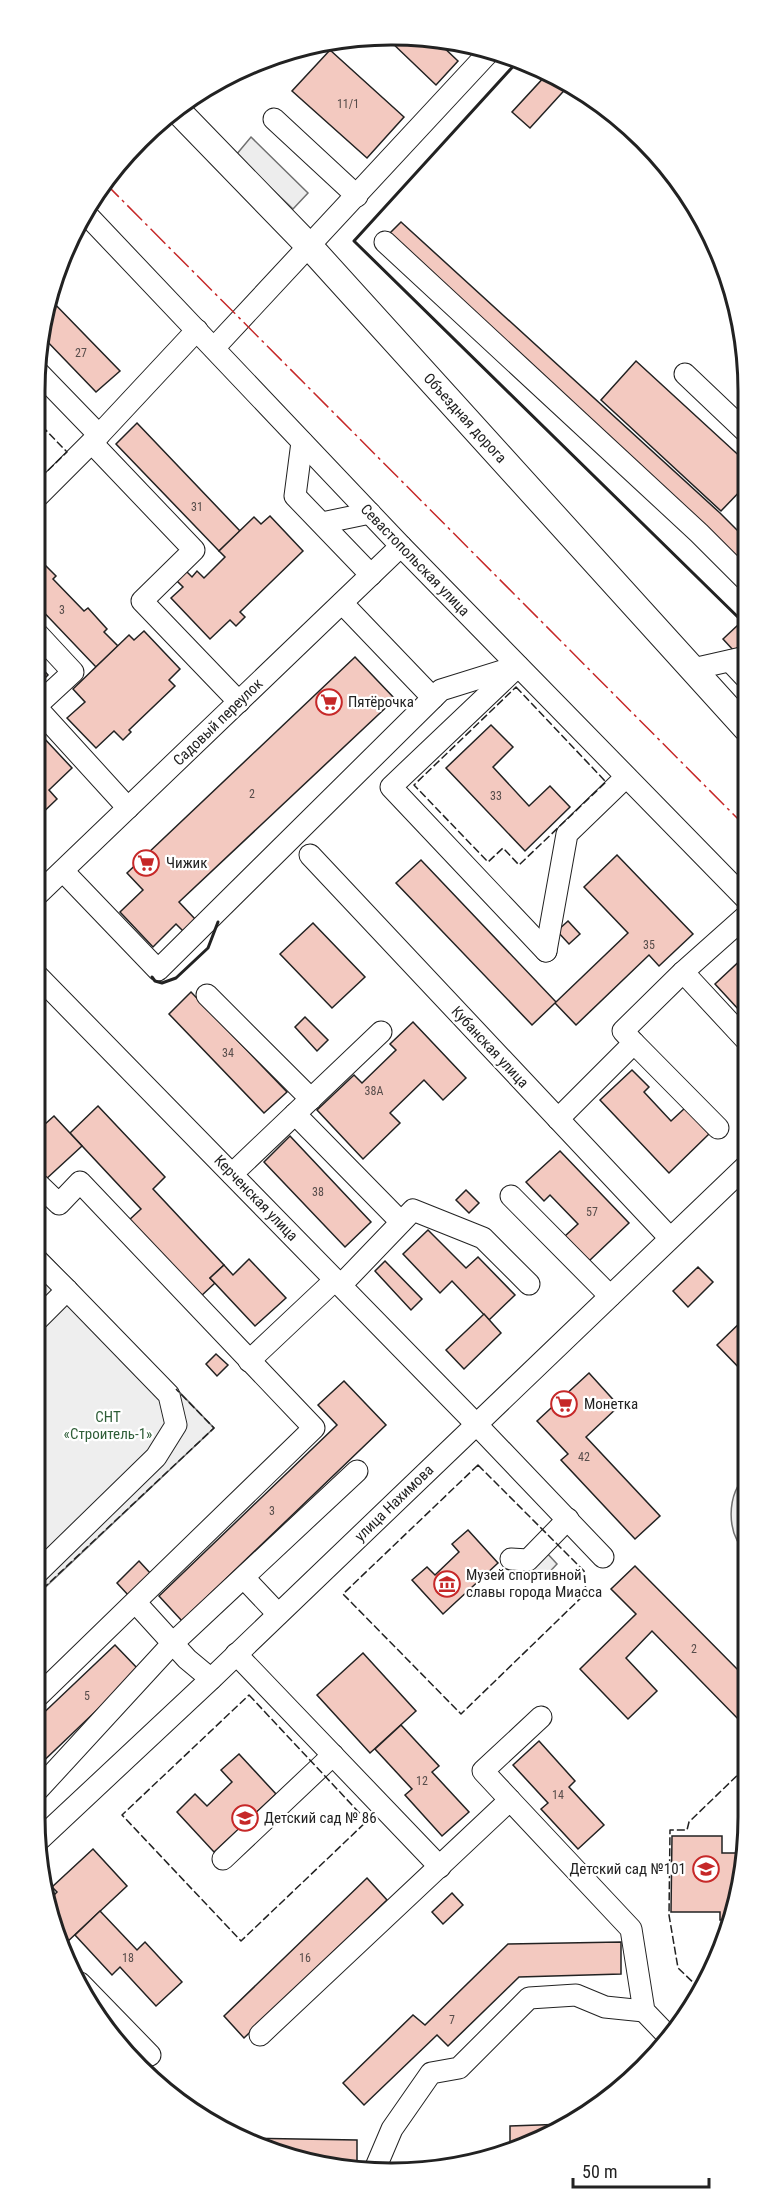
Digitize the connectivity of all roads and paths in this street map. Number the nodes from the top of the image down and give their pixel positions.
1 (480, 57) edge
2 (183, 116) edge
3 (274, 119) dead end
4 (357, 196) junction
5 (90, 219) edge
6 (385, 242) dead end
7 (310, 247) junction
8 (197, 330) junction
9 (214, 348) junction
10 (685, 374) dead end
11 (45, 381) edge
12 (738, 424) edge
13 (95, 439) junction
14 (302, 441) junction
15 (45, 489) edge
16 (370, 513) junction
17 (322, 523) junction
18 (401, 546) junction
19 (738, 572) edge
20 (371, 575) junction
21 (342, 603) junction
22 (45, 642) edge
23 (738, 659) edge
24 (518, 666) junction
25 (693, 669) junction
26 (433, 698) junction
27 (45, 699) edge
28 (240, 702) junction
29 (45, 719) edge
30 (738, 720) edge
31 (626, 777) junction
32 (128, 808) junction
33 (310, 855) dead end
34 (63, 871) junction
35 (45, 888) edge
36 (738, 891) edge
37 (738, 923) edge
38 (683, 972) junction
39 (45, 983) edge
40 (207, 995) dead end
41 (738, 1031) edge
42 (381, 1032) dead end
43 (634, 1043) junction
44 (311, 1099) junction
45 (295, 1114) junction
46 (558, 1119) junction
47 (718, 1128) dead end
48 (232, 1174) junction
49 (738, 1174) edge
50 (45, 1191) edge
51 (511, 1196) dead end
52 (401, 1222) junction
53 (670, 1238) junction
54 (45, 1268) edge
55 (338, 1282) junction
56 (529, 1284) dead end
57 (67, 1290) junction
58 (610, 1296) junction
59 (45, 1312) edge
60 (249, 1361) junction
61 (476, 1424) junction
62 (357, 1471) dead end
63 (568, 1519) junction
64 (603, 1557) dead end
65 (511, 1559) dead end
66 (45, 1565) edge
67 (244, 1578) junction
68 (136, 1603) junction
69 (278, 1614) junction
70 (172, 1643) junction
71 (236, 1654) junction
72 (211, 1679) junction
73 (45, 1690) edge
74 (541, 1717) dead end
75 (333, 1755) junction
76 (45, 1782) edge
77 (510, 1800) junction
78 (46, 1834) edge
79 (223, 1859) dead end
80 (440, 1867) junction
81 (644, 2011) junction
82 (108, 2016) edge
83 (663, 2031) edge
84 (260, 2036) dead end
85 (150, 2055) dead end
86 (378, 2162) edge

1 - 4 street
2 - 7 main road, Объездная дорога
3 - 4 street
4 - 7 street
5 - 8 street, Севастопольская улица
6 - 19 street
7 - 9 street
7 - 25 main road, Объездная дорога
8 - 9 street, Севастопольская улица
8 - 13 street
9 - 14 street, Севастопольская улица
10 - 12 street
11 - 13 street
13 - 15 street
13 - 28 street
14 - 16 street, Севастопольская улица
14 - 17 street
16 - 17 street
16 - 18 street, Севастопольская улица
17 - 20 street
18 - 20 street, Садовый переулок
18 - 24 street, Севастопольская улица
20 - 21 street, Садовый переулок
21 - 26 street
21 - 28 street, Садовый переулок
22 - 27 street
23 - 25 street
24 - 26 street
24 - 31 street, Севастопольская улица
24 - 31 street
25 - 30 main road, Объездная дорога
26 - 34 street
28 - 32 street, Садовый переулок
29 - 32 street
31 - 36 street, Севастопольская улица
32 - 34 street, Садовый переулок
33 - 46 street, Кубанская улица
34 - 35 street, Садовый переулок
37 - 38 street
38 - 41 street
38 - 43 street
39 - 48 street, Керченская улица
40 - 44 street
42 - 44 street
43 - 46 street
43 - 47 street
44 - 45 street
45 - 48 street
45 - 52 street
46 - 53 street, Кубанская улица
48 - 55 street, Керченская улица
49 - 53 street, улица Нахимова
50 - 60 street
51 - 58 street
52 - 55 street
52 - 56 street
53 - 58 street, улица Нахимова
54 - 57 street
55 - 60 street
55 - 61 street, Керченская улица
57 - 59 street
57 - 66 street
58 - 61 street, улица Нахимова
60 - 68 street
61 - 63 street, Керченская улица
61 - 69 street, улица Нахимова
62 - 67 street
63 - 64 street, Керченская улица
63 - 65 street
67 - 69 street
67 - 70 street
68 - 70 street
68 - 73 street
69 - 71 street, улица Нахимова
70 - 72 street
70 - 76 street
71 - 72 street, улица Нахимова
71 - 75 street
72 - 78 street, улица Нахимова
74 - 77 street
75 - 79 street
75 - 80 street
77 - 80 street
77 - 81 street
80 - 84 street
81 - 83 street
81 - 86 street
82 - 85 street

